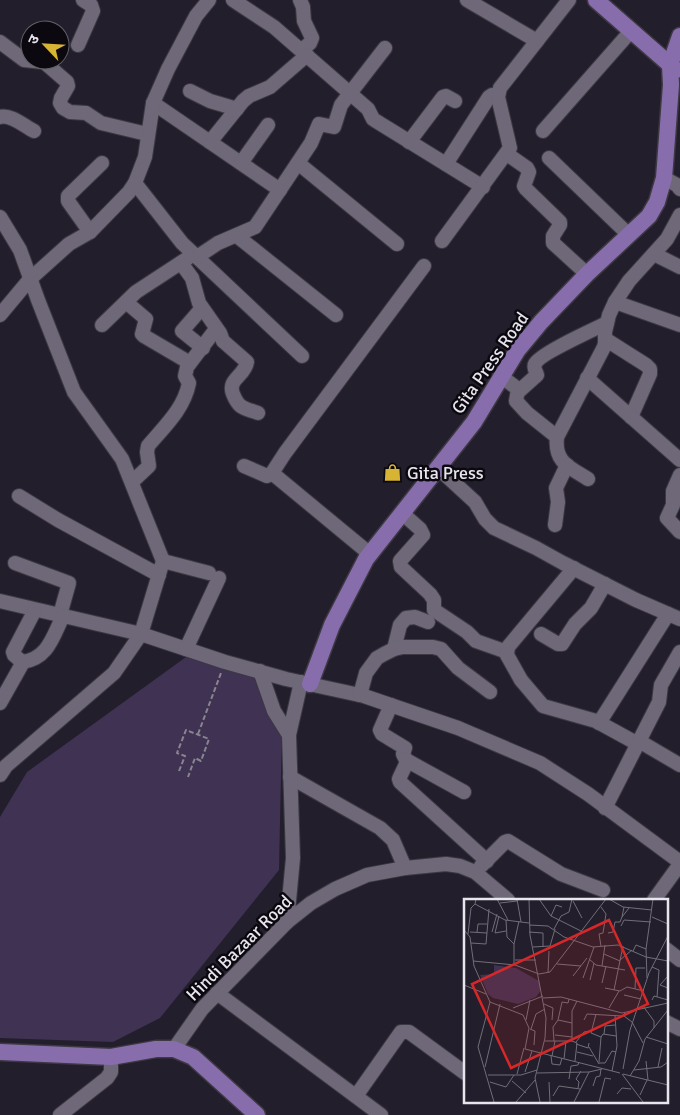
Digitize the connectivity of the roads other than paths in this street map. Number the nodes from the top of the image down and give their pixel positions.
1 (83, 0) edge
2 (233, 0) edge
3 (300, 0) edge
4 (466, 0) edge
5 (569, 0) edge
6 (598, 1) edge
7 (203, 2) edge
8 (631, 31) junction
9 (680, 38) edge
10 (538, 40) junction
11 (0, 42) edge
12 (78, 45) dead end
13 (385, 48) dead end
14 (305, 53) junction
15 (675, 69) edge
16 (190, 91) dead end
17 (350, 93) junction
18 (498, 95) junction
19 (454, 101) dead end
20 (154, 102) junction
21 (237, 109) junction
22 (0, 118) edge
23 (268, 125) dead end
24 (34, 131) dead end
25 (543, 131) dead end
26 (147, 134) junction
27 (210, 142) junction
28 (409, 142) junction
29 (507, 154) junction
30 (549, 158) dead end
31 (102, 163) dead end
32 (241, 163) junction
33 (298, 163) junction
34 (446, 164) junction
35 (664, 178) junction
36 (135, 183) junction
37 (483, 186) junction
38 (680, 189) edge
39 (280, 190) junction
40 (680, 215) edge
41 (0, 217) edge
42 (90, 232) junction
43 (629, 235) junction
44 (238, 236) junction
45 (442, 241) dead end
46 (397, 244) dead end
47 (654, 254) junction
48 (195, 256) junction
49 (181, 263) junction
50 (424, 266) dead end
51 (680, 267) edge
52 (587, 274) junction
53 (30, 279) junction
54 (126, 302) junction
55 (614, 302) junction
56 (202, 308) junction
57 (0, 316) edge
58 (336, 316) dead end
59 (608, 319) junction
60 (102, 325) dead end
61 (680, 325) edge
62 (216, 329) junction
63 (605, 339) junction
64 (203, 348) junction
65 (302, 356) dead end
66 (190, 363) junction
67 (502, 377) junction
68 (588, 378) junction
69 (518, 392) junction
70 (258, 413) dead end
71 (632, 417) junction
72 (557, 437) junction
73 (680, 460) edge
74 (567, 465) junction
75 (244, 466) dead end
76 (438, 468) junction
77 (272, 472) junction
78 (680, 476) edge
79 (588, 479) dead end
80 (132, 482) junction
81 (20, 496) dead end
82 (402, 513) junction
83 (555, 525) dead end
84 (680, 532) edge
85 (370, 554) junction
86 (163, 561) junction
87 (15, 563) dead end
88 (574, 568) junction
89 (158, 575) junction
90 (605, 584) junction
91 (0, 601) edge
92 (35, 610) junction
93 (62, 616) junction
94 (674, 616) edge
95 (428, 622) dead end
96 (141, 634) junction
97 (541, 634) dead end
98 (186, 648) junction
99 (394, 649) junction
100 (507, 652) junction
101 (680, 652) edge
102 (22, 662) junction
103 (676, 670) edge
104 (260, 672) junction
105 (305, 683) junction
106 (490, 692) dead end
107 (360, 695) junction
108 (0, 703) edge
109 (391, 705) junction
110 (599, 723) junction
111 (289, 735) junction
112 (639, 742) junction
113 (406, 760) junction
114 (680, 765) edge
115 (1, 773) edge
116 (290, 777) junction
117 (464, 792) dead end
118 (605, 808) junction
119 (487, 861) junction
120 (680, 863) edge
121 (405, 868) junction
122 (475, 872) junction
123 (603, 890) dead end
124 (507, 899) edge
125 (655, 899) edge
126 (288, 922) junction
127 (668, 951) edge
128 (680, 960) edge
129 (217, 993) junction
130 (668, 1023) edge
131 (680, 1029) edge
132 (174, 1049) junction
133 (0, 1052) edge
134 (111, 1057) junction
135 (464, 1072) edge
136 (356, 1096) junction
137 (60, 1115) edge
138 (257, 1115) edge
139 (381, 1115) edge

1 - 12 street
2 - 14 street
3 - 14 street
4 - 10 street
5 - 10 street
6 - 8 main road
7 - 20 street
8 - 15 main road
8 - 25 street
9 - 15 main road
10 - 18 street
11 - 26 street
13 - 17 street
14 - 17 street
14 - 21 street
15 - 35 main road, Gita Press Road
16 - 21 street
17 - 28 street
17 - 33 street
18 - 29 street
18 - 34 street
19 - 28 street
20 - 26 street
20 - 27 street
21 - 27 street
22 - 24 street
23 - 32 street
26 - 36 street
27 - 32 street
28 - 34 street
29 - 37 street
29 - 52 street
30 - 43 street
31 - 42 street
32 - 39 street
33 - 39 street
33 - 46 street
34 - 37 street
35 - 38 street
35 - 43 main road, Gita Press Road
36 - 42 street
36 - 48 street
37 - 45 street
39 - 44 street
40 - 47 street
41 - 53 street
42 - 53 street
43 - 52 main road, Gita Press Road
44 - 48 street
44 - 58 street
47 - 51 street
47 - 55 street
48 - 49 street
48 - 65 street
49 - 54 street
49 - 56 street
50 - 77 street
52 - 67 main road, Gita Press Road
53 - 57 street
53 - 80 street
54 - 60 street
54 - 66 street
55 - 59 street
55 - 61 street
56 - 62 street
56 - 64 street
59 - 63 street
59 - 69 street
62 - 64 street
62 - 70 street
63 - 68 street
63 - 71 street
64 - 66 street
66 - 80 street
67 - 69 street
67 - 76 main road, Gita Press Road
68 - 71 street
68 - 72 street
69 - 72 street
71 - 73 street
72 - 74 street
74 - 79 street
74 - 83 street
75 - 77 street
76 - 82 main road, Gita Press Road
76 - 88 street
77 - 85 street
78 - 84 street
80 - 86 street
81 - 89 street
82 - 85 main road, Gita Press Road
82 - 100 street
85 - 105 main road, Gita Press Road
86 - 89 street
86 - 98 street
87 - 93 street
88 - 90 street
88 - 100 street
89 - 96 street
90 - 94 street
90 - 97 street
91 - 92 street
92 - 93 street
92 - 102 street
93 - 96 street
93 - 102 street
94 - 110 street
95 - 99 street
96 - 98 street
96 - 115 street
98 - 104 street
99 - 106 street
99 - 107 street
100 - 110 street
101 - 103 street
102 - 108 street
103 - 112 street
104 - 105 street
104 - 111 street
105 - 107 street
105 - 111 street
107 - 109 street
109 - 113 street
109 - 118 street
110 - 112 street
111 - 116 street
112 - 114 street
112 - 118 street
113 - 117 street
113 - 119 street
116 - 121 street
116 - 126 street
118 - 120 street
119 - 122 street
119 - 123 street
120 - 125 street
121 - 122 street, Hindi Bazaar Road
121 - 126 street, Hindi Bazaar Road
122 - 124 street, Hindi Bazaar Road
126 - 129 street, Hindi Bazaar Road
127 - 128 street
129 - 132 street, Hindi Bazaar Road
129 - 136 street
130 - 131 street
132 - 134 main road
132 - 138 main road
133 - 134 main road
134 - 137 street
135 - 136 street
136 - 139 street

